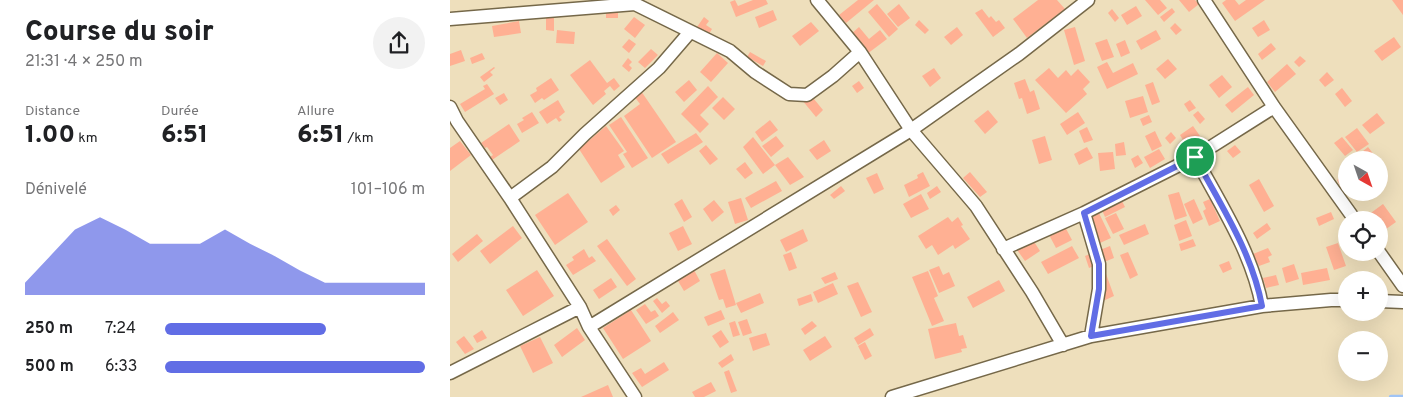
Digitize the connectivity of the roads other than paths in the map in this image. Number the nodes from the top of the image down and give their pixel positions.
1 (817, 0) edge
2 (1088, 0) edge
3 (1207, 1) edge
4 (637, 2) edge
5 (450, 19) edge
6 (690, 32) junction
7 (860, 52) junction
8 (450, 107) edge
9 (1274, 107) junction
10 (453, 124) edge
11 (911, 130) junction
12 (1195, 157) junction
13 (510, 198) junction
14 (1349, 211) edge
15 (1084, 213) junction
16 (1003, 249) junction
17 (1385, 261) edge
18 (1403, 286) edge
19 (1338, 300) edge
20 (1388, 301) edge
21 (1403, 302) edge
22 (1262, 306) junction
23 (580, 307) junction
24 (589, 327) junction
25 (1091, 336) junction
26 (1063, 345) junction
27 (450, 373) edge
28 (635, 397) edge
29 (892, 397) edge

1 - 7 street
2 - 11 street
3 - 9 street
4 - 5 street
4 - 6 street
6 - 7 street
6 - 13 street
7 - 11 street
8 - 10 street
9 - 12 street
9 - 14 street
10 - 13 street
11 - 16 street
11 - 24 street
12 - 15 street
12 - 22 street
13 - 23 street
15 - 16 street
15 - 25 street
16 - 26 street
17 - 18 street
19 - 22 street
20 - 21 street
22 - 25 street
23 - 24 street
23 - 27 street
24 - 28 street
25 - 26 street
26 - 29 street

